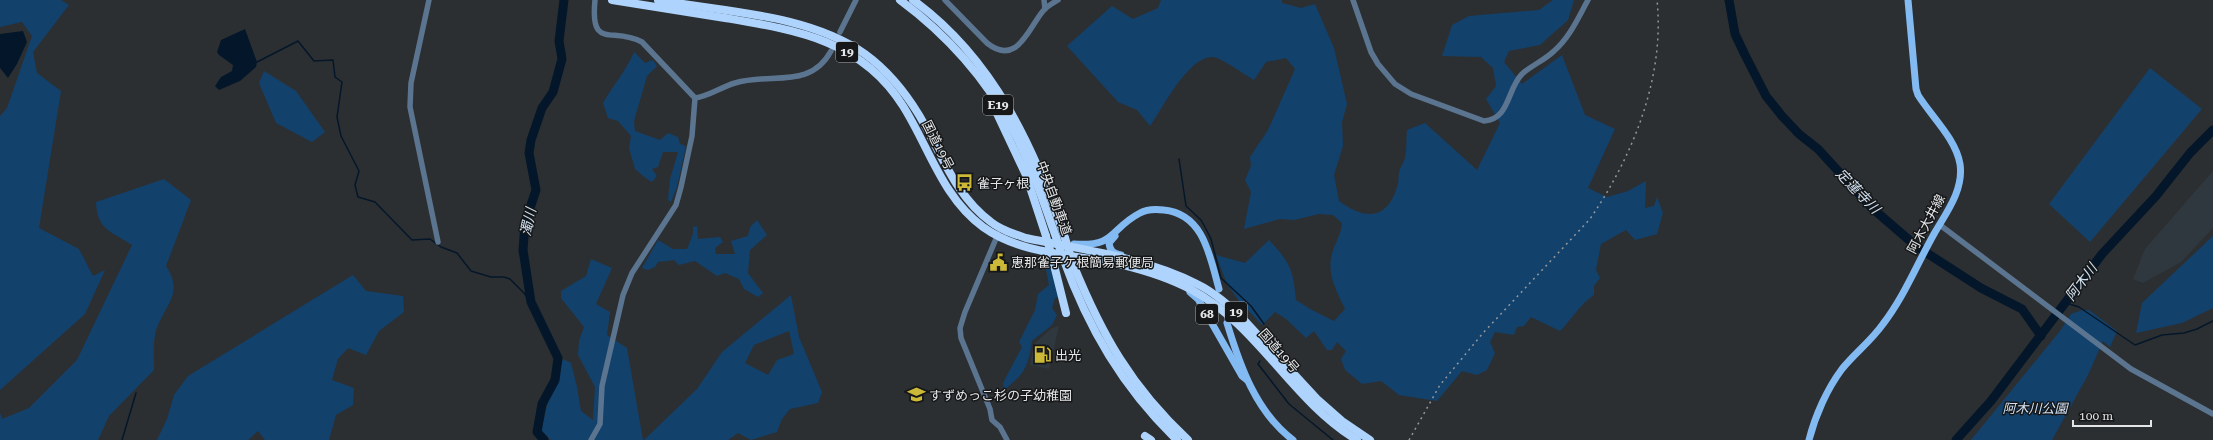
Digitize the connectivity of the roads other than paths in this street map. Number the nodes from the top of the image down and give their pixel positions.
1 (429, 0) edge
2 (595, 0) edge
3 (612, 0) edge
4 (658, 0) edge
5 (856, 0) edge
6 (900, 0) edge
7 (913, 0) edge
8 (920, 0) edge
9 (945, 0) edge
10 (1044, 0) edge
11 (1058, 0) edge
12 (1352, 0) edge
13 (1588, 0) edge
14 (1908, 0) edge
15 (1045, 9) junction
16 (840, 32) dead end
17 (961, 44) junction
18 (831, 51) dead end
19 (988, 90) junction
20 (695, 98) junction
21 (1940, 225) junction
22 (1119, 230) junction
23 (999, 232) junction
24 (438, 242) dead end
25 (1064, 242) junction
26 (1128, 259) junction
27 (1144, 271) junction
28 (1218, 289) dead end
29 (1066, 313) dead end
30 (1227, 323) dead end
31 (1247, 380) junction
32 (2213, 414) edge
33 (591, 440) edge
34 (1007, 440) edge
35 (1176, 440) edge
36 (1188, 440) edge
37 (1293, 440) edge
38 (1357, 440) edge
39 (1370, 440) edge
40 (1809, 440) edge

1 - 24 street
2 - 20 street
3 - 23 highway, 国道19号 / 19
4 - 23 highway, 国道19号 / 19
5 - 16 street
6 - 19 highway, 中央自動車道 / E19
7 - 17 highway, 中央自動車道 / E19
8 - 17 highway
9 - 15 street
10 - 15 street
11 - 15 street
12 - 13 street
14 - 21 main road, 阿木大井線
17 - 25 highway, 中央自動車道 / E19
18 - 20 street
19 - 29 highway, bridge
19 - 35 highway, 中央自動車道 / E19, bridge
20 - 33 street
21 - 32 street
21 - 40 main road, 阿木大井線
22 - 25 main road, 68
22 - 26 main road, 68
22 - 28 main road, 68
23 - 25 highway, 国道19号 / 19
23 - 27 highway, 国道19号 / 19
23 - 34 street
25 - 26 highway, 国道19号 / 19
25 - 36 highway, 中央自動車道 / E19, bridge
26 - 39 highway, 国道19号 / 19
27 - 31 main road, 68
27 - 38 highway, 国道19号 / 19
30 - 31 main road, 68
31 - 37 main road, 68

